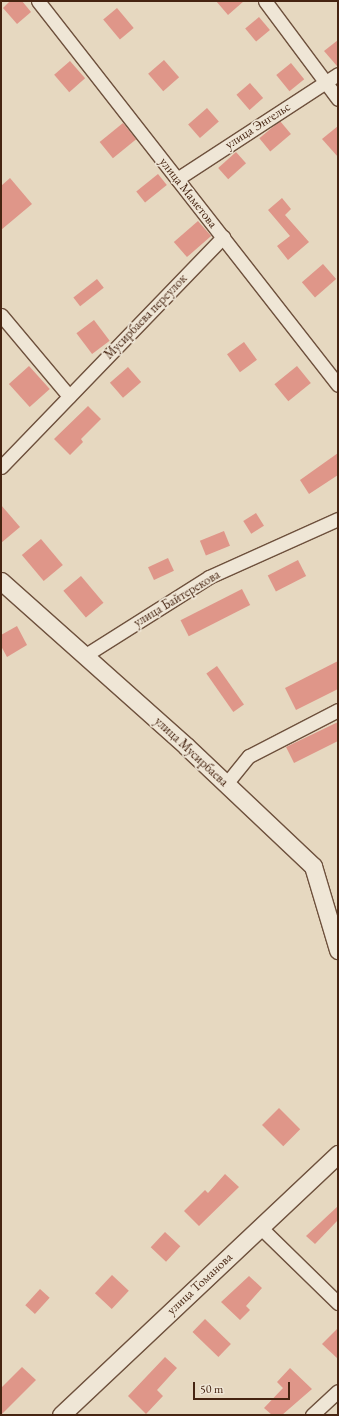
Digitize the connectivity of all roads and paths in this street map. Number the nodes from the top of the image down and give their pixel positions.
1 (38, 1) edge
2 (265, 1) edge
3 (338, 74) edge
4 (326, 82) junction
5 (338, 99) edge
6 (177, 178) junction
7 (223, 237) junction
8 (1, 315) edge
9 (338, 385) edge
10 (70, 396) junction
11 (1, 467) edge
12 (338, 519) edge
13 (1, 581) edge
14 (84, 656) junction
15 (338, 710) edge
16 (226, 784) junction
17 (338, 950) edge
18 (338, 1154) edge
19 (260, 1227) junction
20 (338, 1303) edge
21 (338, 1391) edge
22 (61, 1415) edge
23 (312, 1415) edge

1 - 6 street, улица Маметова
2 - 4 street
3 - 4 street, улица Энгельс
4 - 5 street
4 - 6 street, улица Энгельс
6 - 7 street, улица Маметова
7 - 9 street, улица Маметова
7 - 10 street, Мусирбаева переулок
8 - 10 street
10 - 11 street, Мусирбаева переулок
12 - 14 street, улица Байтерекова
13 - 14 street, улица Мусирбаева
14 - 16 street, улица Мусирбаева
15 - 16 street
16 - 17 street, улица Мусирбаева
18 - 19 street, улица Томанова
19 - 20 street
19 - 22 street, улица Томанова
21 - 23 street

